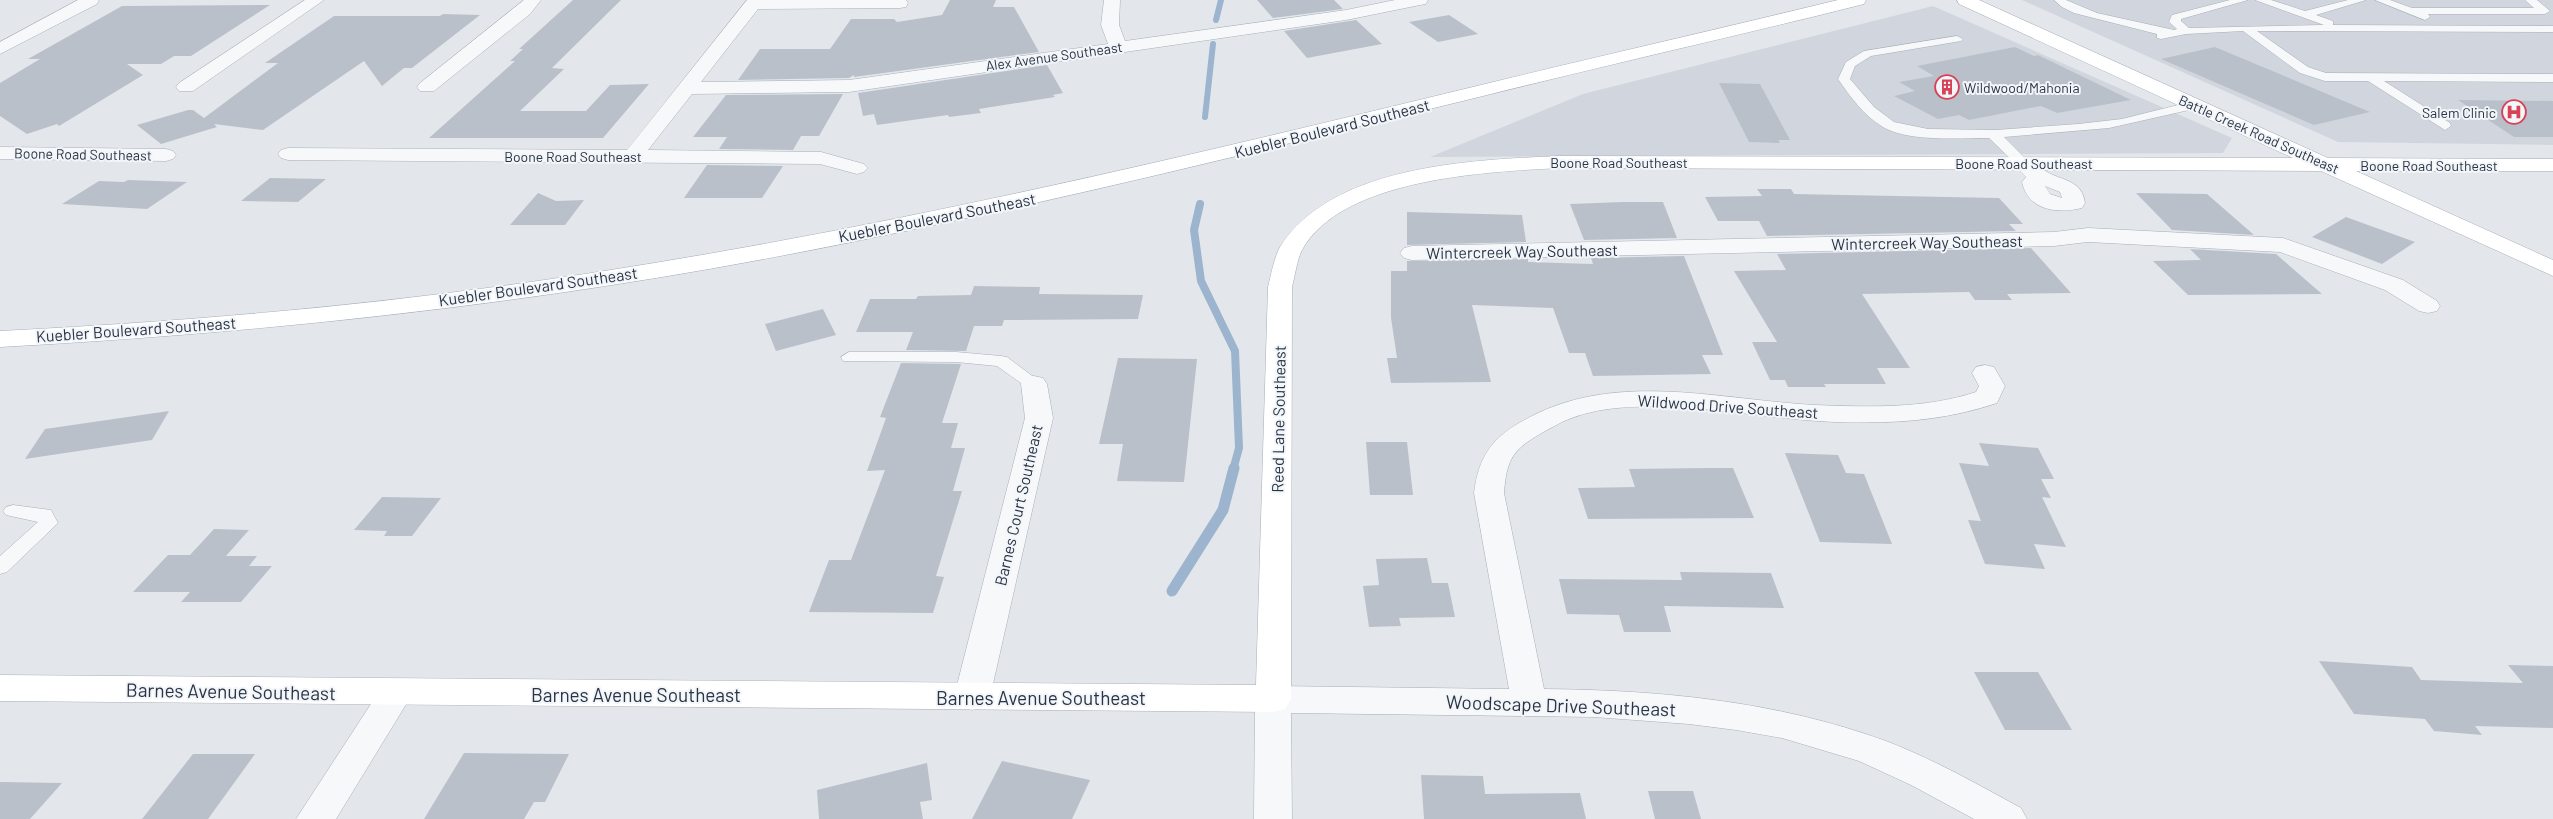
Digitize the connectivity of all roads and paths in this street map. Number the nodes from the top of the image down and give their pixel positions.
1 (91, 0) edge
2 (316, 0) edge
3 (533, 0) edge
4 (1112, 0) edge
5 (1420, 0) edge
6 (1858, 0) edge
7 (1964, 0) edge
8 (2059, 0) edge
9 (2210, 0) edge
10 (2243, 0) edge
11 (2260, 0) edge
12 (2361, 0) edge
13 (2380, 0) edge
14 (2488, 0) edge
15 (2530, 0) edge
16 (755, 2) edge
17 (900, 3) dead end
18 (2224, 5) junction
19 (2414, 11) junction
20 (2509, 12) junction
21 (2303, 15) junction
22 (2245, 28) junction
23 (2341, 28) junction
24 (2445, 28) junction
25 (2553, 29) edge
26 (2186, 31) junction
27 (2172, 33) junction
28 (1957, 39) dead end
29 (2146, 39) dead end
30 (1119, 47) junction
31 (0, 49) edge
32 (2370, 77) junction
33 (2553, 78) edge
34 (186, 88) dead end
35 (427, 88) dead end
36 (686, 88) junction
37 (2194, 105) junction
38 (2445, 126) dead end
39 (1991, 132) junction
40 (0, 154) edge
41 (288, 154) dead end
42 (166, 155) dead end
43 (633, 156) junction
44 (2023, 163) junction
45 (1496, 164) joint
46 (2326, 165) junction
47 (2553, 165) edge
48 (857, 168) dead end
49 (2088, 235) junction
50 (1412, 253) dead end
51 (2553, 269) edge
52 (2428, 306) dead end
53 (0, 339) edge
54 (849, 357) dead end
55 (1985, 373) dead end
56 (1034, 384) joint
57 (13, 511) dead end
58 (0, 567) edge
59 (0, 688) edge
60 (396, 693) junction
61 (972, 697) junction
62 (1273, 699) junction
63 (1529, 702) junction
64 (315, 819) edge
65 (1273, 819) edge
66 (2008, 819) edge

1 - 31 street
2 - 34 street
3 - 35 street
4 - 30 street
5 - 30 street, Alex Avenue Southeast
6 - 53 main road, Kuebler Boulevard Southeast
7 - 37 main road, Battle Creek Road Southeast
8 - 27 lane
9 - 18 lane
10 - 18 lane
11 - 21 lane
12 - 21 lane
13 - 19 lane
14 - 20 lane
15 - 20 lane
16 - 17 street
16 - 36 street
18 - 26 lane
19 - 20 lane
19 - 24 lane
21 - 23 lane
22 - 23 lane
22 - 26 lane
22 - 32 lane
23 - 24 lane
24 - 25 lane
26 - 27 lane
27 - 29 lane
28 - 39 lane
30 - 36 street, Alex Avenue Southeast
32 - 33 lane
32 - 38 lane
36 - 43 street
37 - 39 lane
37 - 46 main road, Battle Creek Road Southeast
39 - 44 lane
40 - 42 street, Boone Road Southeast
41 - 43 street, Boone Road Southeast
43 - 48 street, Boone Road Southeast
44 - 45 main road, Boone Road Southeast
44 - 46 main road, Boone Road Southeast
44 - 49 street
45 - 62 main road, Reed Lane Southeast
46 - 47 main road, Boone Road Southeast
46 - 51 main road, Battle Creek Road Southeast
49 - 50 street, Wintercreek Way Southeast
49 - 52 street, Wintercreek Way Southeast
54 - 56 lane, Barnes Court Southeast
55 - 63 street, Wildwood Drive Southeast
56 - 61 street, Barnes Court Southeast
57 - 58 lane
59 - 60 main road, Barnes Avenue Southeast
60 - 61 main road, Barnes Avenue Southeast
60 - 64 street
61 - 62 main road, Barnes Avenue Southeast
62 - 63 street, Woodscape Drive Southeast
62 - 65 street, Reed Lane Southeast
63 - 66 street, Woodscape Drive Southeast

